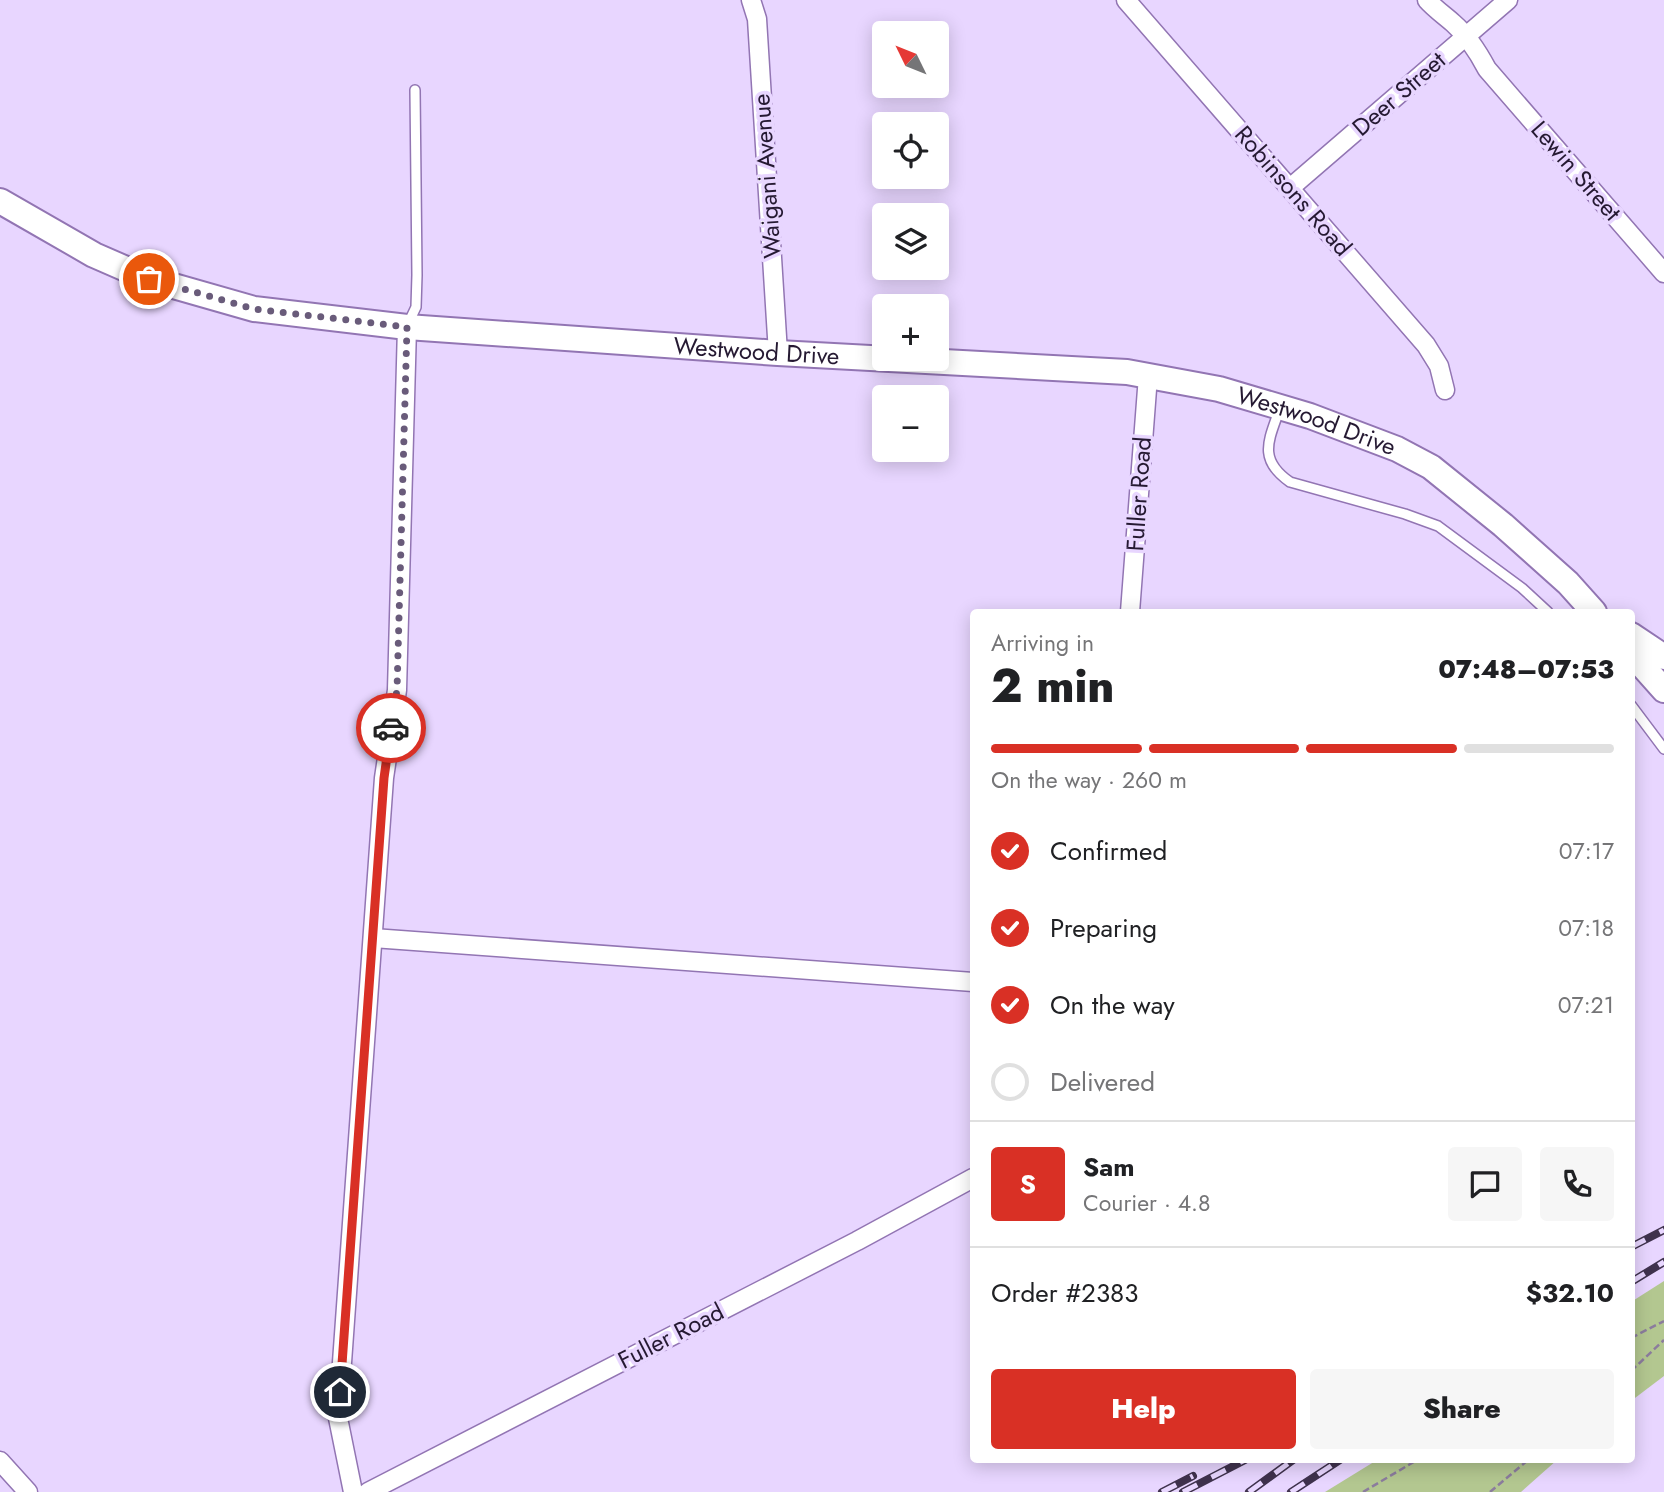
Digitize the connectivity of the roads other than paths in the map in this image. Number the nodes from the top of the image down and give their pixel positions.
1 (751, 0) edge
2 (1126, 0) edge
3 (1508, 0) edge
4 (1431, 5) edge
5 (1461, 40) junction
6 (415, 90) dead end
7 (1290, 188) junction
8 (0, 201) edge
9 (1664, 273) edge
10 (407, 327) junction
11 (778, 353) junction
12 (1148, 376) junction
13 (1445, 390) dead end
14 (1280, 407) junction
15 (1587, 604) edge
16 (1130, 609) edge
17 (1545, 609) edge
18 (1635, 638) edge
19 (1635, 657) edge
20 (1664, 657) edge
21 (1664, 690) edge
22 (1635, 710) edge
23 (1664, 749) edge
24 (373, 938) junction
25 (970, 982) edge
26 (970, 1180) edge
27 (0, 1461) edge
28 (28, 1492) edge
29 (353, 1492) edge
30 (368, 1492) edge

1 - 11 street, Waigani Avenue
2 - 7 street, Robinsons Road
3 - 5 street, Deer Street
4 - 5 street, Lewin Street
5 - 7 street, Deer Street
5 - 9 street, Lewin Street
6 - 10 lane
7 - 13 street, Robinsons Road
8 - 10 main road, Westwood Drive
10 - 11 main road, Westwood Drive
10 - 24 street
11 - 12 main road, Westwood Drive
12 - 14 main road, Westwood Drive
12 - 16 street, Fuller Road
14 - 15 main road, Westwood Drive
14 - 17 lane
18 - 20 main road
19 - 21 main road
22 - 23 lane
24 - 25 street
24 - 29 street
26 - 30 street, Fuller Road
27 - 28 street

